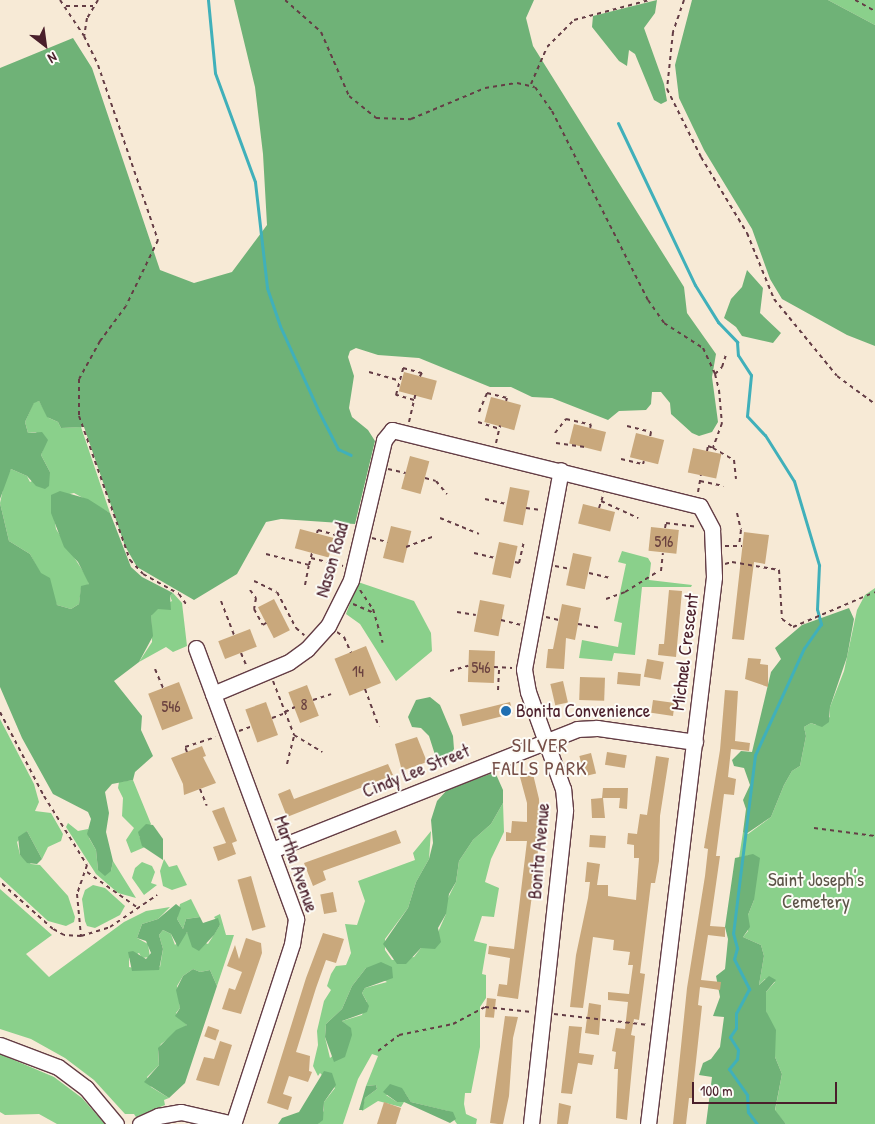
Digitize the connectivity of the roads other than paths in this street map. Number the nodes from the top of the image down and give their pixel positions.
1 (561, 470) junction
2 (196, 648) dead end
3 (213, 694) junction
4 (546, 740) junction
5 (695, 742) junction
6 (272, 850) junction
7 (0, 1045) edge
8 (116, 1124) edge
9 (140, 1124) edge
10 (234, 1124) edge
11 (531, 1124) edge
12 (648, 1124) edge

1 - 3 street, Nason Road
1 - 4 street, Bonita Avenue
1 - 5 street, Michael Crescent
2 - 3 street, Martha Avenue
3 - 6 street, Martha Avenue
4 - 5 street, Cindy Lee Street
4 - 6 street, Cindy Lee Street
4 - 11 street, Bonita Avenue
5 - 12 street, Michael Crescent
6 - 10 street, Martha Avenue
7 - 8 street
9 - 10 street

